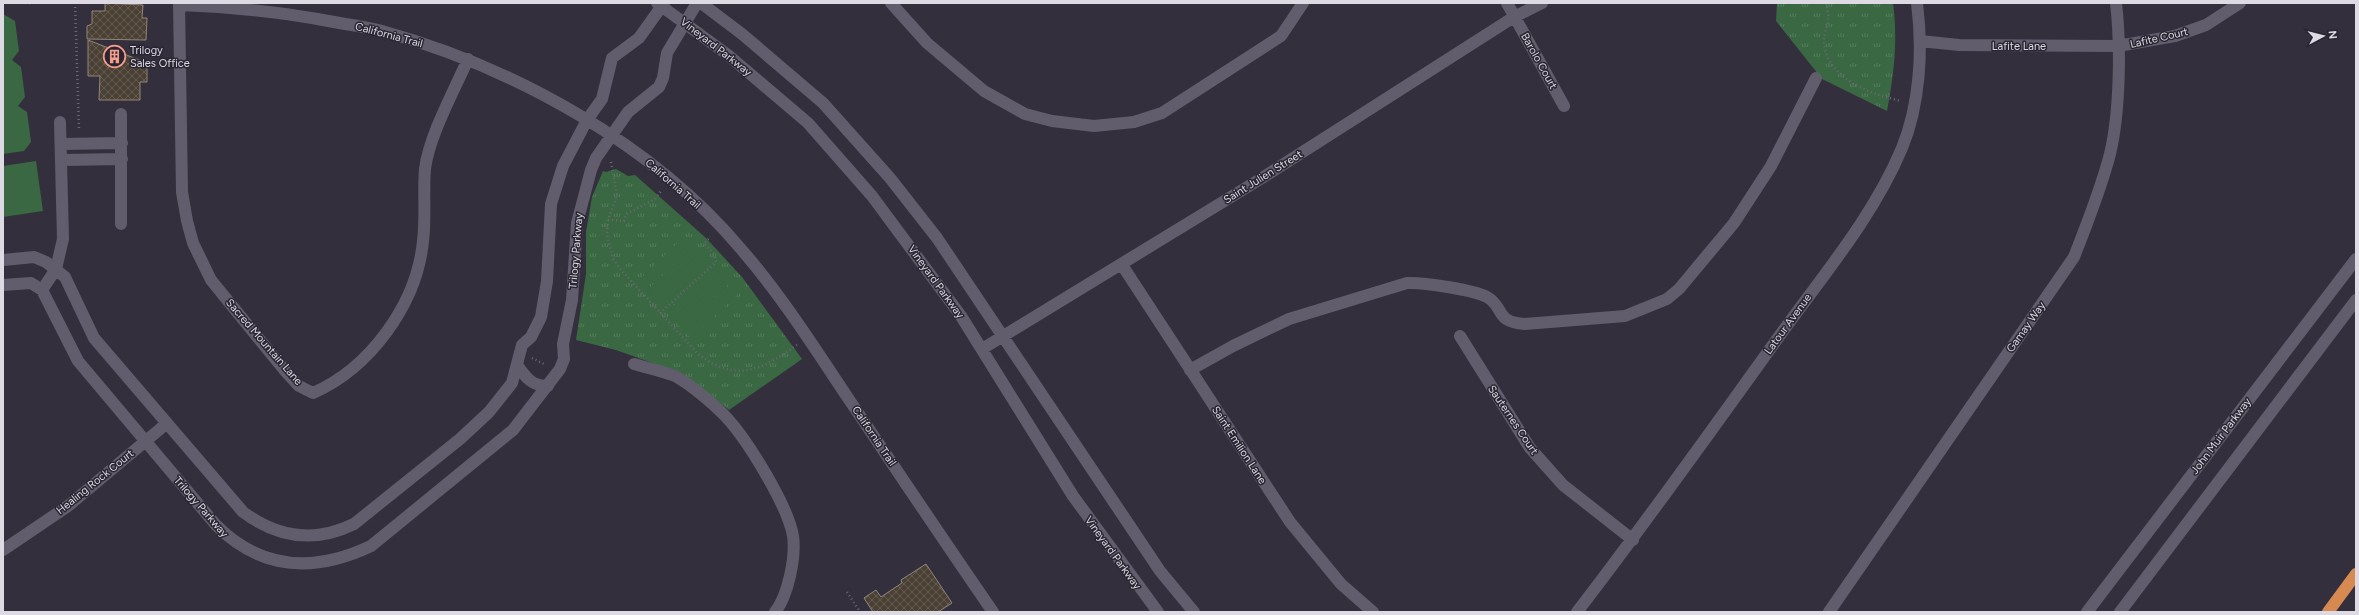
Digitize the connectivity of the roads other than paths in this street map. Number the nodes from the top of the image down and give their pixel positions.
1 (697, 3) edge
2 (701, 3) edge
3 (892, 3) edge
4 (1303, 3) edge
5 (1507, 3) edge
6 (1542, 3) edge
7 (1917, 3) edge
8 (2116, 3) edge
9 (2240, 3) edge
10 (179, 4) edge
11 (661, 4) edge
12 (1514, 17) junction
13 (685, 23) junction
14 (1920, 41) junction
15 (2118, 46) junction
16 (468, 59) junction
17 (1816, 78) dead end
18 (1564, 106) dead end
19 (121, 114) dead end
20 (587, 120) junction
21 (60, 122) dead end
22 (612, 136) junction
23 (122, 143) junction
24 (61, 144) junction
25 (122, 159) junction
26 (62, 160) junction
27 (122, 224) dead end
28 (2356, 259) edge
29 (3, 260) edge
30 (1122, 265) junction
31 (56, 270) junction
32 (3, 284) edge
33 (42, 290) junction
34 (2356, 300) edge
35 (1460, 336) dead end
36 (1003, 337) junction
37 (982, 349) junction
38 (634, 364) dead end
39 (517, 365) junction
40 (1190, 370) junction
41 (548, 386) junction
42 (166, 424) junction
43 (145, 442) junction
44 (1632, 540) junction
45 (3, 550) edge
46 (2356, 574) edge
47 (775, 612) edge
48 (993, 612) edge
49 (1158, 612) edge
50 (1194, 612) edge
51 (1373, 612) edge
52 (1578, 612) edge
53 (1829, 612) edge
54 (2087, 612) edge
55 (2120, 612) edge
56 (2328, 612) edge

1 - 13 street, Trilogy Parkway
2 - 36 street
3 - 4 street
5 - 12 street, Barolo Court
6 - 12 street, Saint Julien Street
7 - 14 street, Latour Avenue
8 - 15 street, Gamay Way
9 - 15 street, Lafite Court
10 - 16 street, California Trail
10 - 16 street, Sacred Mountain Lane
11 - 13 street, Vineyard Parkway
11 - 20 street
12 - 18 street, Barolo Court
12 - 30 street, Saint Julien Street
13 - 22 street, Trilogy Parkway
13 - 37 street, Vineyard Parkway
14 - 15 street, Lafite Lane
14 - 44 street, Latour Avenue
15 - 53 street, Gamay Way
16 - 20 street, California Trail
17 - 40 street
19 - 23 street
20 - 22 street, California Trail
20 - 39 street
21 - 24 street
22 - 41 street, Trilogy Parkway
22 - 48 street, California Trail
23 - 24 street
23 - 25 street
24 - 26 street
25 - 26 street
25 - 27 street
26 - 31 street
28 - 54 street, John Muir Parkway
29 - 31 street
30 - 36 street, Saint Julien Street
30 - 40 street, Saint Emilion Lane
31 - 33 street
31 - 42 street
32 - 33 street
33 - 43 street, Trilogy Parkway
34 - 55 street
35 - 44 street, Sauternes Court
36 - 37 street, Saint Julien Street
36 - 50 street
37 - 49 street, Vineyard Parkway
38 - 47 street
39 - 41 street
39 - 42 street
40 - 51 street, Saint Emilion Lane
41 - 43 street, Trilogy Parkway
42 - 43 street, Healing Rock Court
43 - 45 street, Healing Rock Court
44 - 52 street, Latour Avenue
46 - 56 highway

